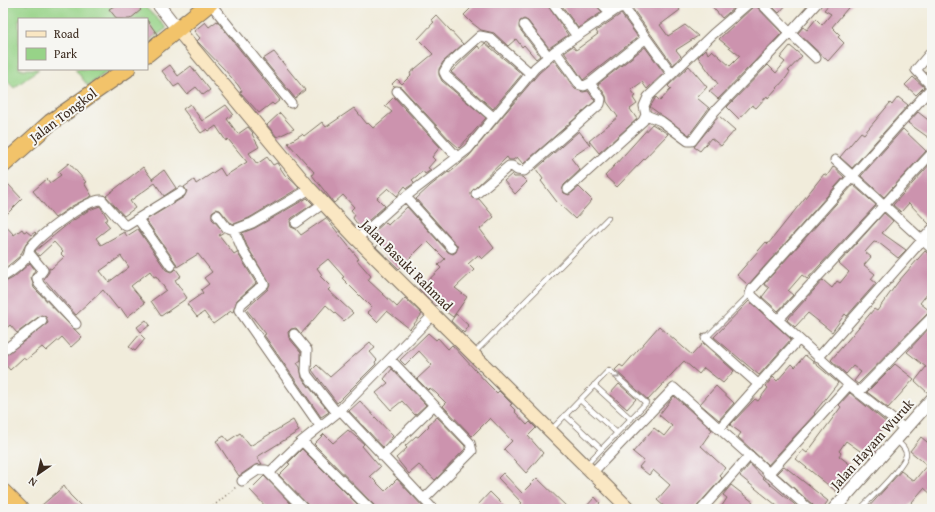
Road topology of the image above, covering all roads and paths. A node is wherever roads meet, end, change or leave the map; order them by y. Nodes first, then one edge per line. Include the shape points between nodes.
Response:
1 (157, 3) edge
2 (210, 3) edge
3 (552, 3) edge
4 (601, 3) edge
5 (749, 3) edge
6 (761, 3) edge
7 (817, 3) edge
8 (624, 4) edge
9 (611, 13) junction
10 (524, 26) dead end
11 (178, 30) junction
12 (790, 33) junction
13 (577, 36) junction
14 (645, 39) junction
15 (932, 51) edge
16 (148, 53) edge
17 (552, 54) junction
18 (816, 58) dead end
19 (530, 73) junction
20 (120, 74) edge
21 (672, 74) junction
22 (590, 83) junction
23 (932, 87) edge
24 (397, 91) dead end
25 (291, 103) dead end
26 (646, 115) junction
27 (493, 117) junction
28 (932, 153) edge
29 (458, 158) junction
30 (835, 160) dead end
31 (3, 165) edge
32 (853, 177) junction
33 (310, 189) junction
34 (568, 189) dead end
35 (181, 192) dead end
36 (476, 194) dead end
37 (406, 197) junction
38 (324, 203) junction
39 (885, 205) junction
40 (217, 216) dead end
41 (608, 218) dead end
42 (138, 219) junction
43 (296, 223) dead end
44 (932, 229) edge
45 (234, 230) junction
46 (357, 239) junction
47 (922, 239) junction
48 (452, 248) dead end
49 (932, 249) edge
50 (29, 253) junction
51 (171, 266) dead end
52 (3, 277) edge
53 (750, 294) junction
54 (433, 315) junction
55 (932, 317) edge
56 (778, 320) junction
57 (42, 321) dead end
58 (76, 324) dead end
59 (294, 334) dead end
60 (706, 338) joint
61 (799, 339) junction
62 (3, 351) edge
63 (473, 354) junction
64 (818, 358) junction
65 (390, 359) junction
66 (594, 385) junction
67 (759, 385) junction
68 (849, 385) junction
69 (858, 393) junction
70 (932, 399) edge
71 (580, 400) junction
72 (434, 405) junction
73 (339, 412) junction
74 (565, 414) junction
75 (631, 419) junction
76 (320, 426) junction
77 (719, 429) junction
78 (905, 429) junction
79 (549, 431) junction
80 (617, 433) junction
81 (896, 439) junction
82 (302, 441) junction
83 (601, 449) junction
84 (382, 456) junction
85 (749, 456) junction
86 (588, 469) junction
87 (269, 473) junction
88 (768, 474) junction
89 (242, 481) joint
90 (3, 493) edge
91 (424, 499) junction
92 (20, 509) edge
93 (210, 509) edge
94 (304, 509) edge
95 (370, 509) edge
96 (433, 509) edge
97 (628, 509) edge
98 (702, 509) edge
99 (809, 509) edge
100 (834, 509) edge
101 (860, 509) edge

1 - 11 street
2 - 11 highway
2 - 25 street
3 - 13 street
4 - 9 street
5 - 21 street via 712,34
6 - 12 street
7 - 12 street
8 - 9 street
8 - 14 street
9 - 13 street
10 - 17 street
11 - 16 highway
11 - 33 main road, Jalan Basuki Rahmad
12 - 18 street
12 - 26 street via 714,112 692,141 688,141 657,118
13 - 17 street
14 - 21 street
14 - 22 street
15 - 23 street via 916,70
17 - 19 street
17 - 22 street via 580,85
19 - 27 street
19 - 27 street via 484,35 448,65 444,72 446,76
20 - 31 highway, Jalan Tongkol via 51,122
21 - 26 street via 646,100
22 - 36 street via 602,100 600,104 524,171 509,166
23 - 32 street
24 - 29 street
26 - 34 street via 643,121
27 - 29 street
28 - 39 street
29 - 37 street
30 - 32 street
32 - 39 street
32 - 53 street
33 - 38 main road, Jalan Basuki Rahmad
33 - 45 street via 252,223
35 - 42 street
37 - 46 street
37 - 48 street
38 - 43 street
38 - 46 main road, Jalan Basuki Rahmad
39 - 47 street
39 - 56 street
40 - 45 street
41 - 63 lane
42 - 50 street via 129,225 123,224 106,203 94,200 51,230 30,248
42 - 51 street
44 - 47 street
45 - 76 street via 242,249 264,285 241,304 239,310
46 - 54 main road, Jalan Basuki Rahmad
47 - 49 street
47 - 64 street
50 - 52 street
50 - 58 street via 43,270 37,278 40,284
53 - 56 street
53 - 60 lane
54 - 63 main road, Jalan Basuki Rahmad
54 - 65 street
55 - 69 street
56 - 61 street
57 - 62 street
59 - 73 street via 307,350 307,375
60 - 67 street
61 - 64 street
61 - 67 street
63 - 79 main road, Jalan Basuki Rahmad
64 - 68 street
65 - 72 street
65 - 73 street
66 - 71 lane
66 - 75 lane
66 -> 75 lane via 608,371 646,403
67 - 77 street
68 - 69 street
68 - 88 street
69 - 78 street
70 - 78 street, Jalan Hayam Wuruk
71 - 74 lane
71 - 80 lane
72 - 84 street
72 - 91 street via 470,443 472,451
73 - 76 street
73 - 84 street
74 - 79 lane
74 - 83 lane
75 - 80 lane
76 - 82 street
77 - 85 street
77 - 86 street via 674,388
78 - 81 street, Jalan Hayam Wuruk
79 - 86 main road, Jalan Basuki Rahmad
80 - 83 lane
81 - 100 street, Jalan Hayam Wuruk
81 - 101 lane via 906,455 900,467
82 - 87 street
82 - 95 street
83 - 86 lane
84 - 91 street
85 - 88 street
85 - 98 street
86 - 97 main road, Jalan Basuki Rahmad
87 - 89 street via 262,469
87 - 94 street
88 - 99 street
89 - 93 path
90 - 92 highway
91 - 96 street

